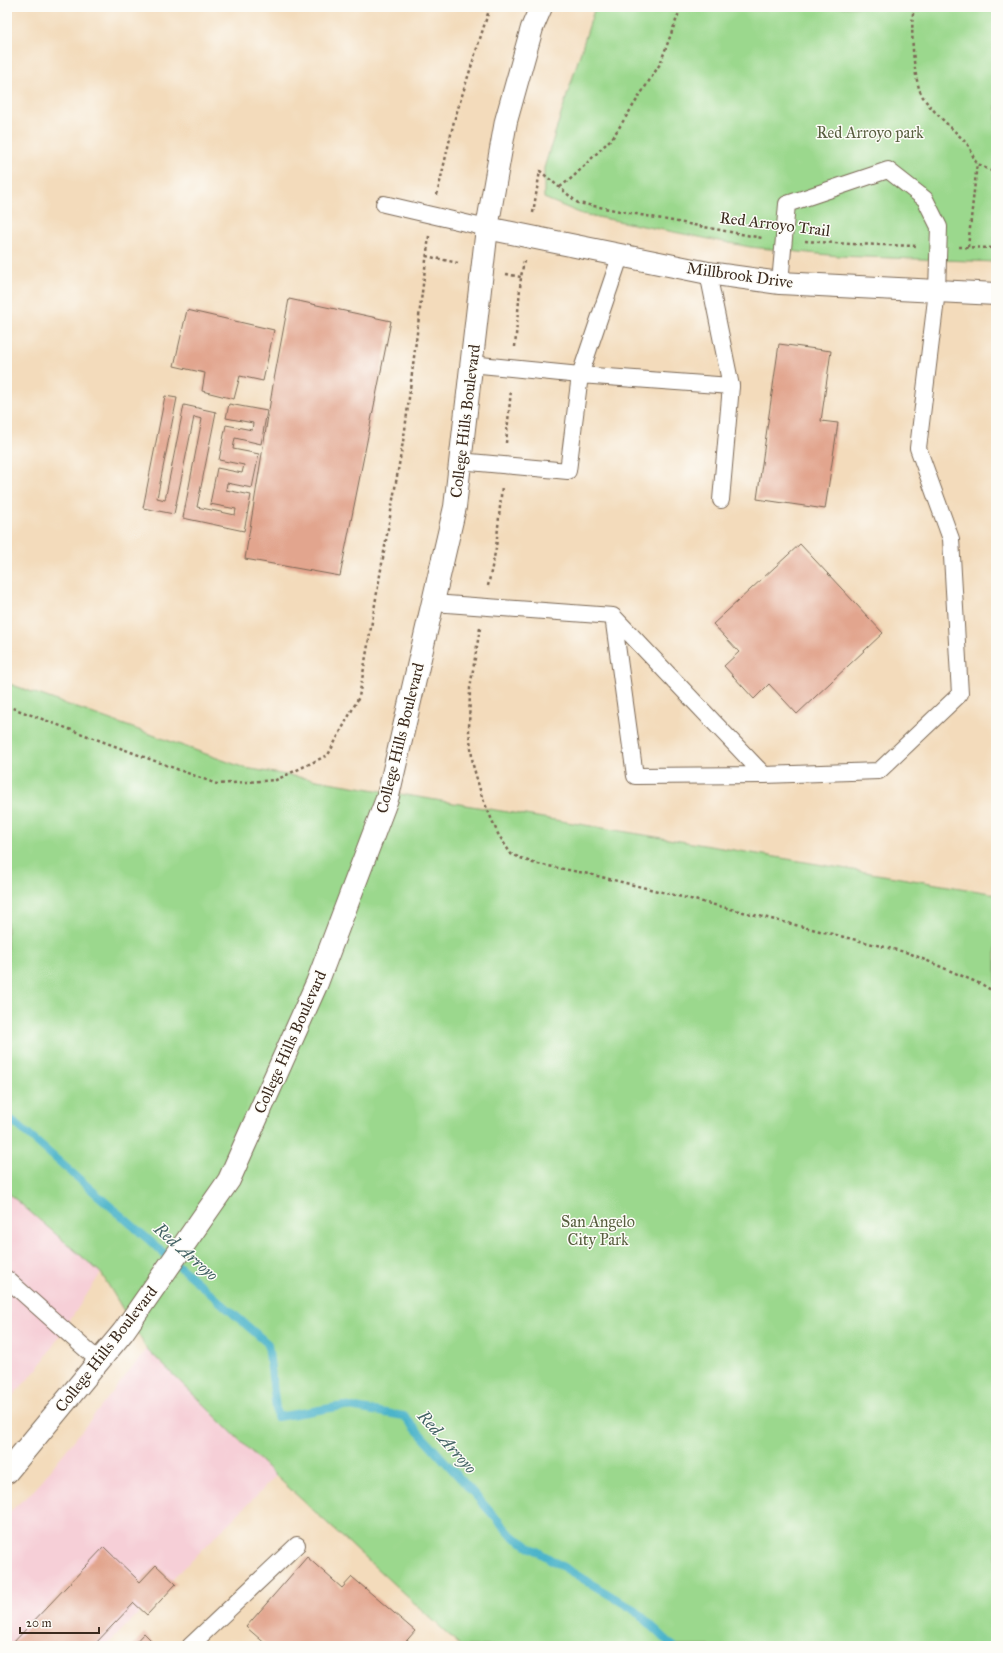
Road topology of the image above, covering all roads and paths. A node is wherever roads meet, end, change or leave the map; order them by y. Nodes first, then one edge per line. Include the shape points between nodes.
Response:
1 (490, 7) edge
2 (541, 7) edge
3 (681, 7) edge
4 (914, 7) edge
5 (977, 163) junction
6 (996, 173) edge
7 (560, 187) junction
8 (538, 189) dead end
9 (384, 204) dead end
10 (432, 215) junction
11 (488, 228) junction
12 (784, 239) junction
13 (939, 246) junction
14 (968, 247) junction
15 (996, 248) edge
16 (621, 254) junction
17 (708, 273) junction
18 (780, 283) junction
19 (937, 291) junction
20 (996, 294) edge
21 (471, 364) junction
22 (580, 375) junction
23 (732, 386) junction
24 (459, 461) junction
25 (721, 500) dead end
26 (433, 603) junction
27 (613, 616) junction
28 (7, 706) edge
29 (764, 775) junction
30 (7, 1280) edge
31 (99, 1361) junction
32 (7, 1472) edge
33 (297, 1545) dead end
34 (190, 1646) edge

1 - 10 path via 454,121
2 - 11 street, College Hills Boulevard via 532,28 506,121
3 - 7 path via 660,64 613,137
4 - 5 path via 913,48 922,96 968,146
5 - 6 path
5 - 14 path
7 - 8 path, Red Arroyo Trail via 540,171
7 - 12 path, Red Arroyo Trail via 578,203 762,238
9 - 10 lane
10 - 11 lane
10 - 28 path via 405,430 359,697 328,755 276,780 217,784
11 - 16 street, Millbrook Drive
11 - 21 street, College Hills Boulevard
12 - 13 path, Red Arroyo Trail via 850,244
12 - 13 lane via 787,204 888,170 925,199 939,227
12 - 18 lane
13 - 14 path, Red Arroyo Trail
13 - 19 lane
14 - 15 path, Red Arroyo Trail
16 - 17 street, Millbrook Drive
16 - 22 lane
17 - 18 street, Millbrook Drive
17 - 23 lane
18 - 19 street, Millbrook Drive
19 - 20 street, Millbrook Drive
19 - 29 lane via 918,448 951,540 960,694 879,771
21 - 22 lane
21 - 24 street, College Hills Boulevard
22 - 23 lane
22 - 24 lane via 568,472
23 - 25 lane
24 - 26 street, College Hills Boulevard via 455,507
26 - 27 lane
26 - 31 street, College Hills Boulevard via 388,796 317,983 229,1180 123,1332
27 - 29 lane
27 - 29 lane via 635,776
30 - 31 lane
31 - 32 street, College Hills Boulevard
33 - 34 lane

